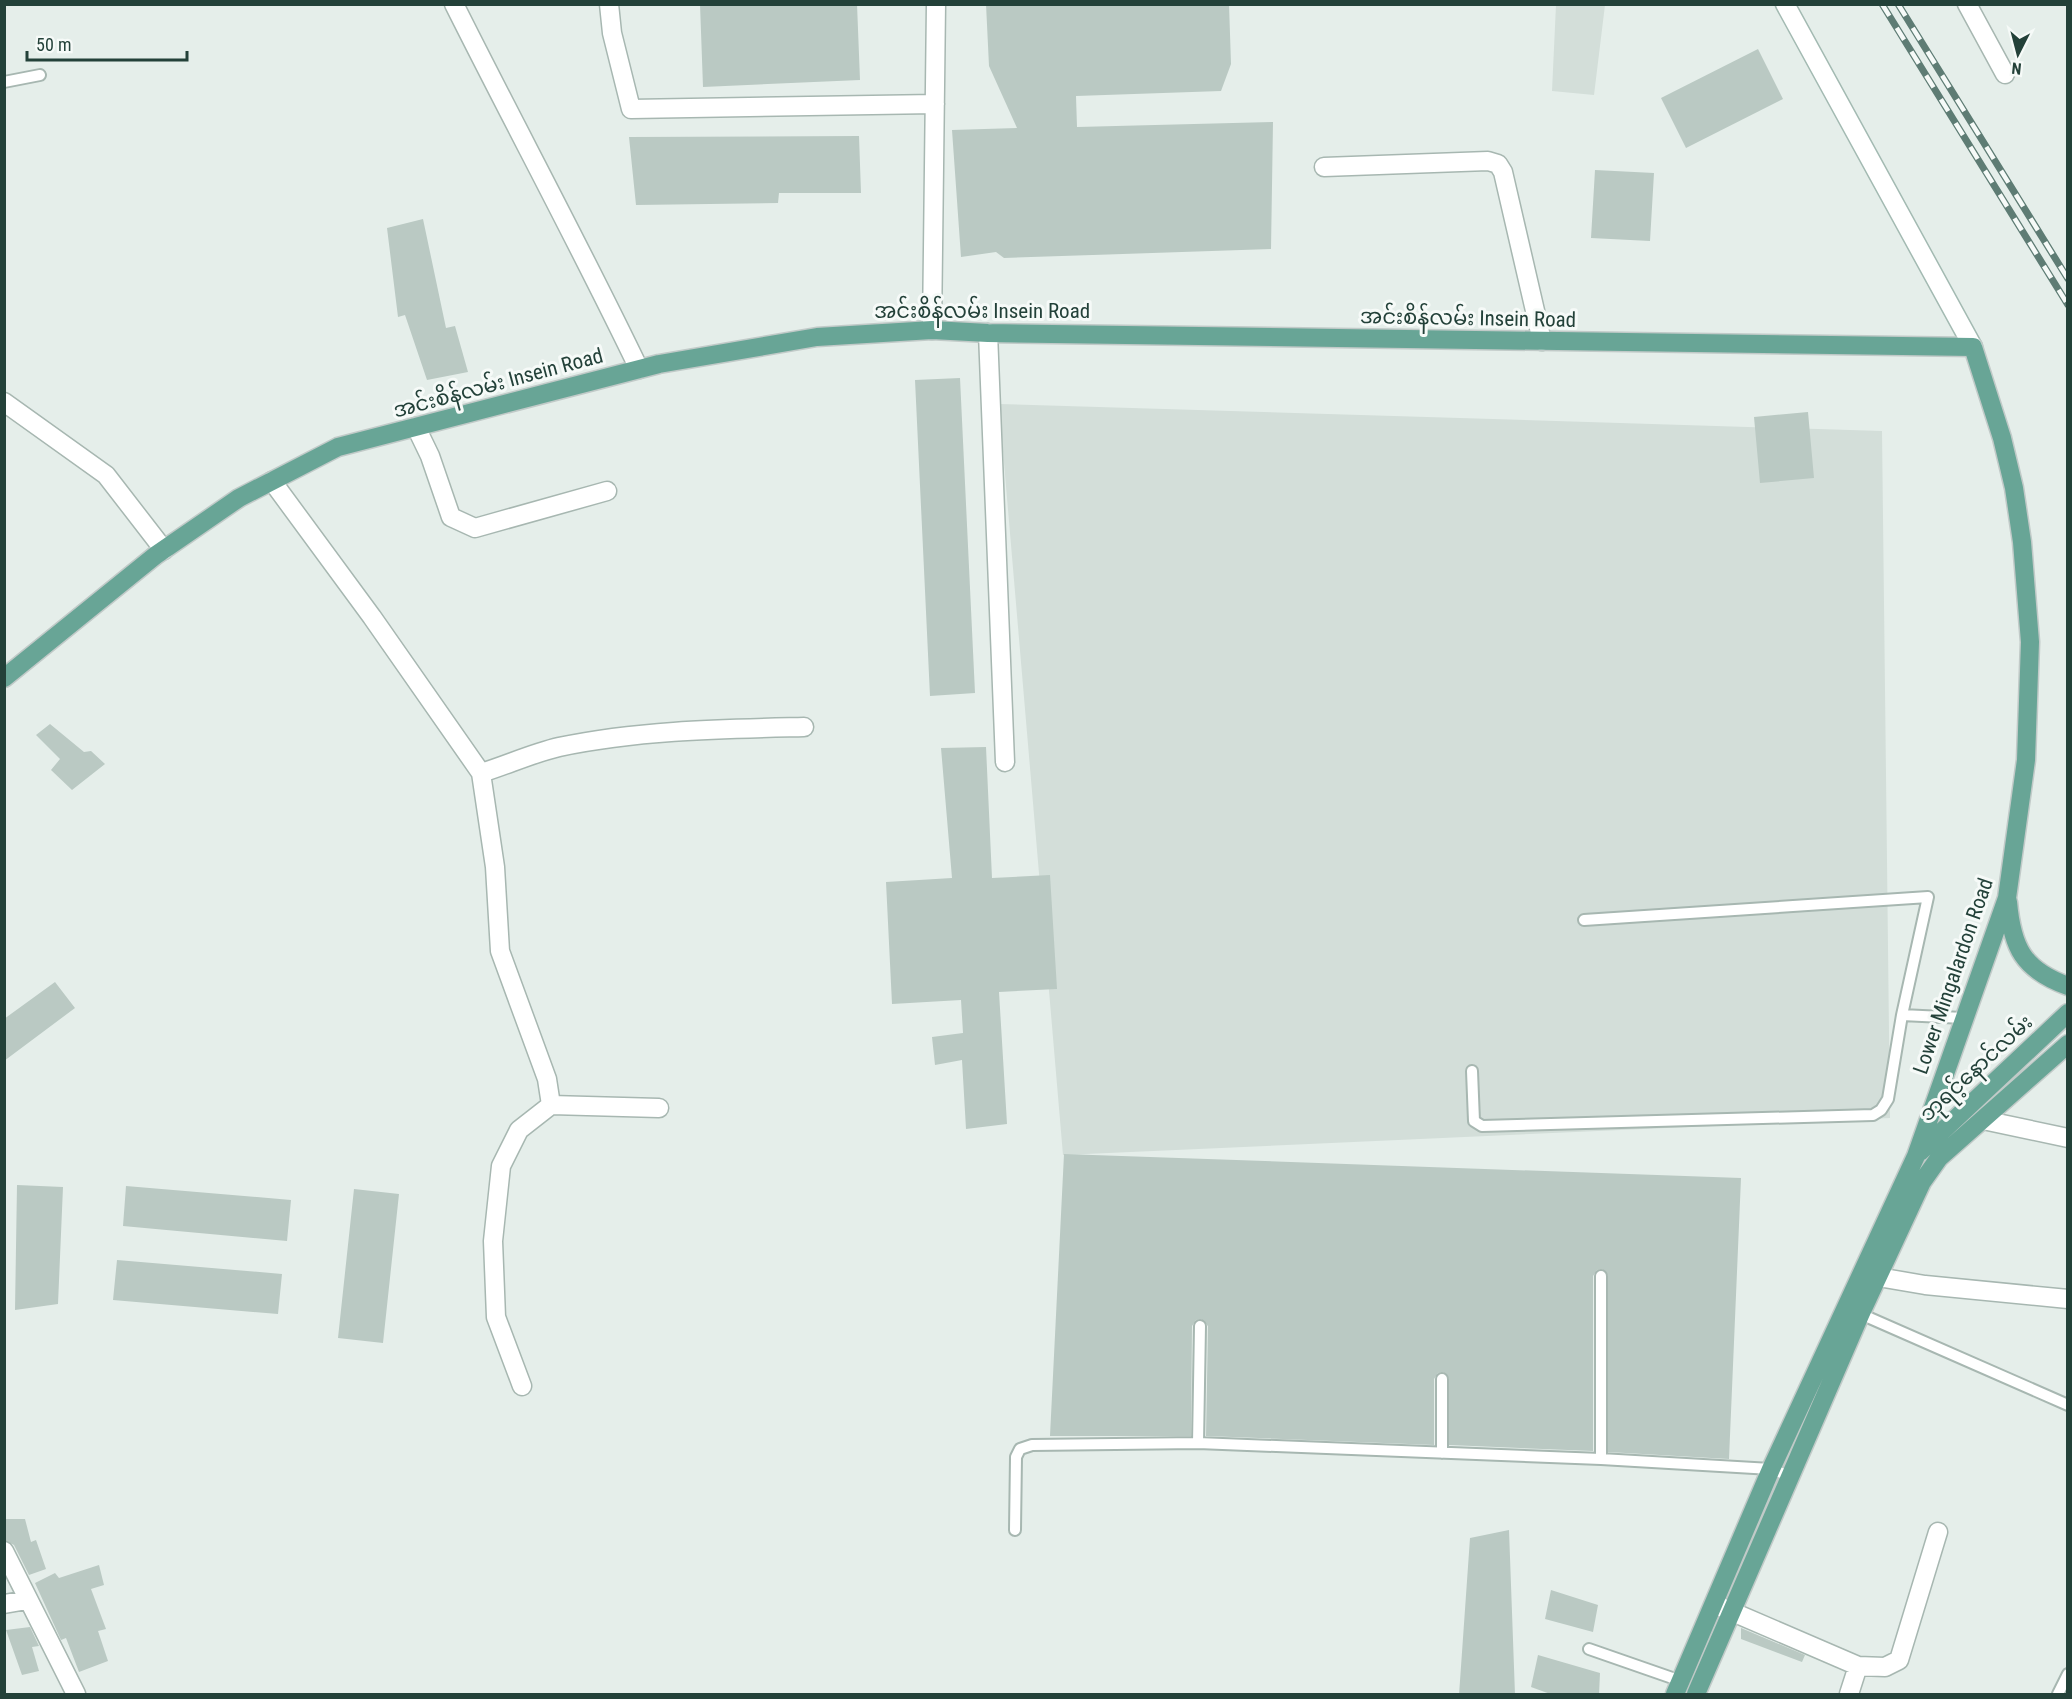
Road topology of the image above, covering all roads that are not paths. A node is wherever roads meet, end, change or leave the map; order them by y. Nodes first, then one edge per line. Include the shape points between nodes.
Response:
1 (454, 4) edge
2 (609, 4) edge
3 (936, 4) edge
4 (1785, 4) edge
5 (1967, 4) edge
6 (2005, 74) dead end
7 (40, 75) dead end
8 (4, 82) edge
9 (935, 104) junction
10 (1324, 167) dead end
11 (932, 330) junction
12 (988, 333) junction
13 (1542, 341) junction
14 (1973, 347) junction
15 (639, 369) junction
16 (4, 402) edge
17 (416, 427) junction
18 (272, 481) junction
19 (607, 492) dead end
20 (165, 550) junction
21 (4, 678) edge
22 (804, 728) dead end
23 (1005, 762) dead end
24 (481, 773) junction
25 (2007, 898) junction
26 (1584, 920) dead end
27 (2067, 986) edge
28 (2067, 1013) edge
29 (1902, 1015) junction
30 (1963, 1018) junction
31 (2067, 1044) edge
32 (1472, 1071) dead end
33 (551, 1106) junction
34 (659, 1108) dead end
35 (1983, 1120) junction
36 (2067, 1138) edge
37 (1916, 1156) junction
38 (1922, 1182) junction
39 (1870, 1273) junction
40 (1601, 1276) dead end
41 (2067, 1299) edge
42 (1853, 1311) junction
43 (1200, 1326) dead end
44 (1442, 1379) dead end
45 (522, 1386) dead end
46 (2067, 1405) edge
47 (1198, 1443) junction
48 (1442, 1453) junction
49 (1601, 1459) junction
50 (1771, 1470) junction
51 (1792, 1477) junction
52 (1015, 1530) dead end
53 (1938, 1532) dead end
54 (4, 1551) edge
55 (27, 1600) junction
56 (4, 1604) edge
57 (1722, 1608) junction
58 (1589, 1649) dead end
59 (1858, 1666) junction
60 (2067, 1674) edge
61 (1678, 1688) edge
62 (76, 1695) edge
63 (1696, 1695) edge
64 (1849, 1695) edge
65 (2058, 1695) edge

1 - 15 street via 510,118 573,232
2 - 9 street via 612,33 632,109
3 - 9 street
4 - 14 street
5 - 6 street
7 - 8 lane
9 - 11 street
10 - 13 street via 1498,164
11 - 12 main road, အင်းစိန်လမ်း Insein Road
11 - 15 main road, အင်းစိန်လမ်း Insein Road via 817,337
12 - 13 main road, အင်းစိန်လမ်း Insein Road
12 - 23 street
13 - 14 main road, အင်းစိန်လမ်း Insein Road
14 - 25 main road, Lower Mingalardon Road via 2014,488 2030,642 2026,760
15 - 17 main road, အင်းစိန်လမ်း Insein Road
16 - 20 street via 106,475
17 - 18 main road, အင်းစိန်လမ်း Insein Road via 338,447
17 - 19 street via 451,518 475,528
18 - 20 main road, အင်းစိန်လမ်း Insein Road via 239,498
18 - 24 street
20 - 21 main road, အင်းစိန်လမ်း Insein Road
22 - 24 street via 677,730 607,739 557,747
24 - 33 street via 495,867 500,951 547,1079
25 - 27 main road via 2009,921 2020,955 2050,980
25 - 30 main road, Lower Mingalardon Road
26 - 29 lane via 1928,897
28 - 37 main road, ဘုရင့်နောင်လမ်း
29 - 30 lane
29 - 32 lane via 1888,1099 1873,1115 1482,1126 1474,1121
30 - 37 main road, Lower Mingalardon Road
31 - 35 main road, ဘုရင့်နောင်လမ်း
33 - 34 street
33 - 45 street via 519,1130 501,1166 493,1241 496,1317
35 - 36 street
35 - 38 main road, ဘုရင့်နောင်လမ်း via 1939,1158
37 - 38 main road
37 - 39 main road
38 - 39 main road, ဘုရင့်နောင်လမ်း
39 - 41 street via 1925,1285
39 - 42 main road
40 - 49 lane
42 - 46 lane
42 - 50 main road
42 - 51 main road
43 - 47 lane
44 - 48 lane
47 - 48 lane
47 - 52 lane via 1032,1445 1020,1449
48 - 49 lane
49 - 50 lane
50 - 51 lane
50 - 57 main road
51 - 57 main road
53 - 59 street via 1899,1660 1885,1667
54 - 55 street
55 - 56 street
55 - 62 street
57 - 59 street
57 - 61 main road
57 - 63 main road
58 - 61 lane
59 - 64 street
60 - 65 lane

